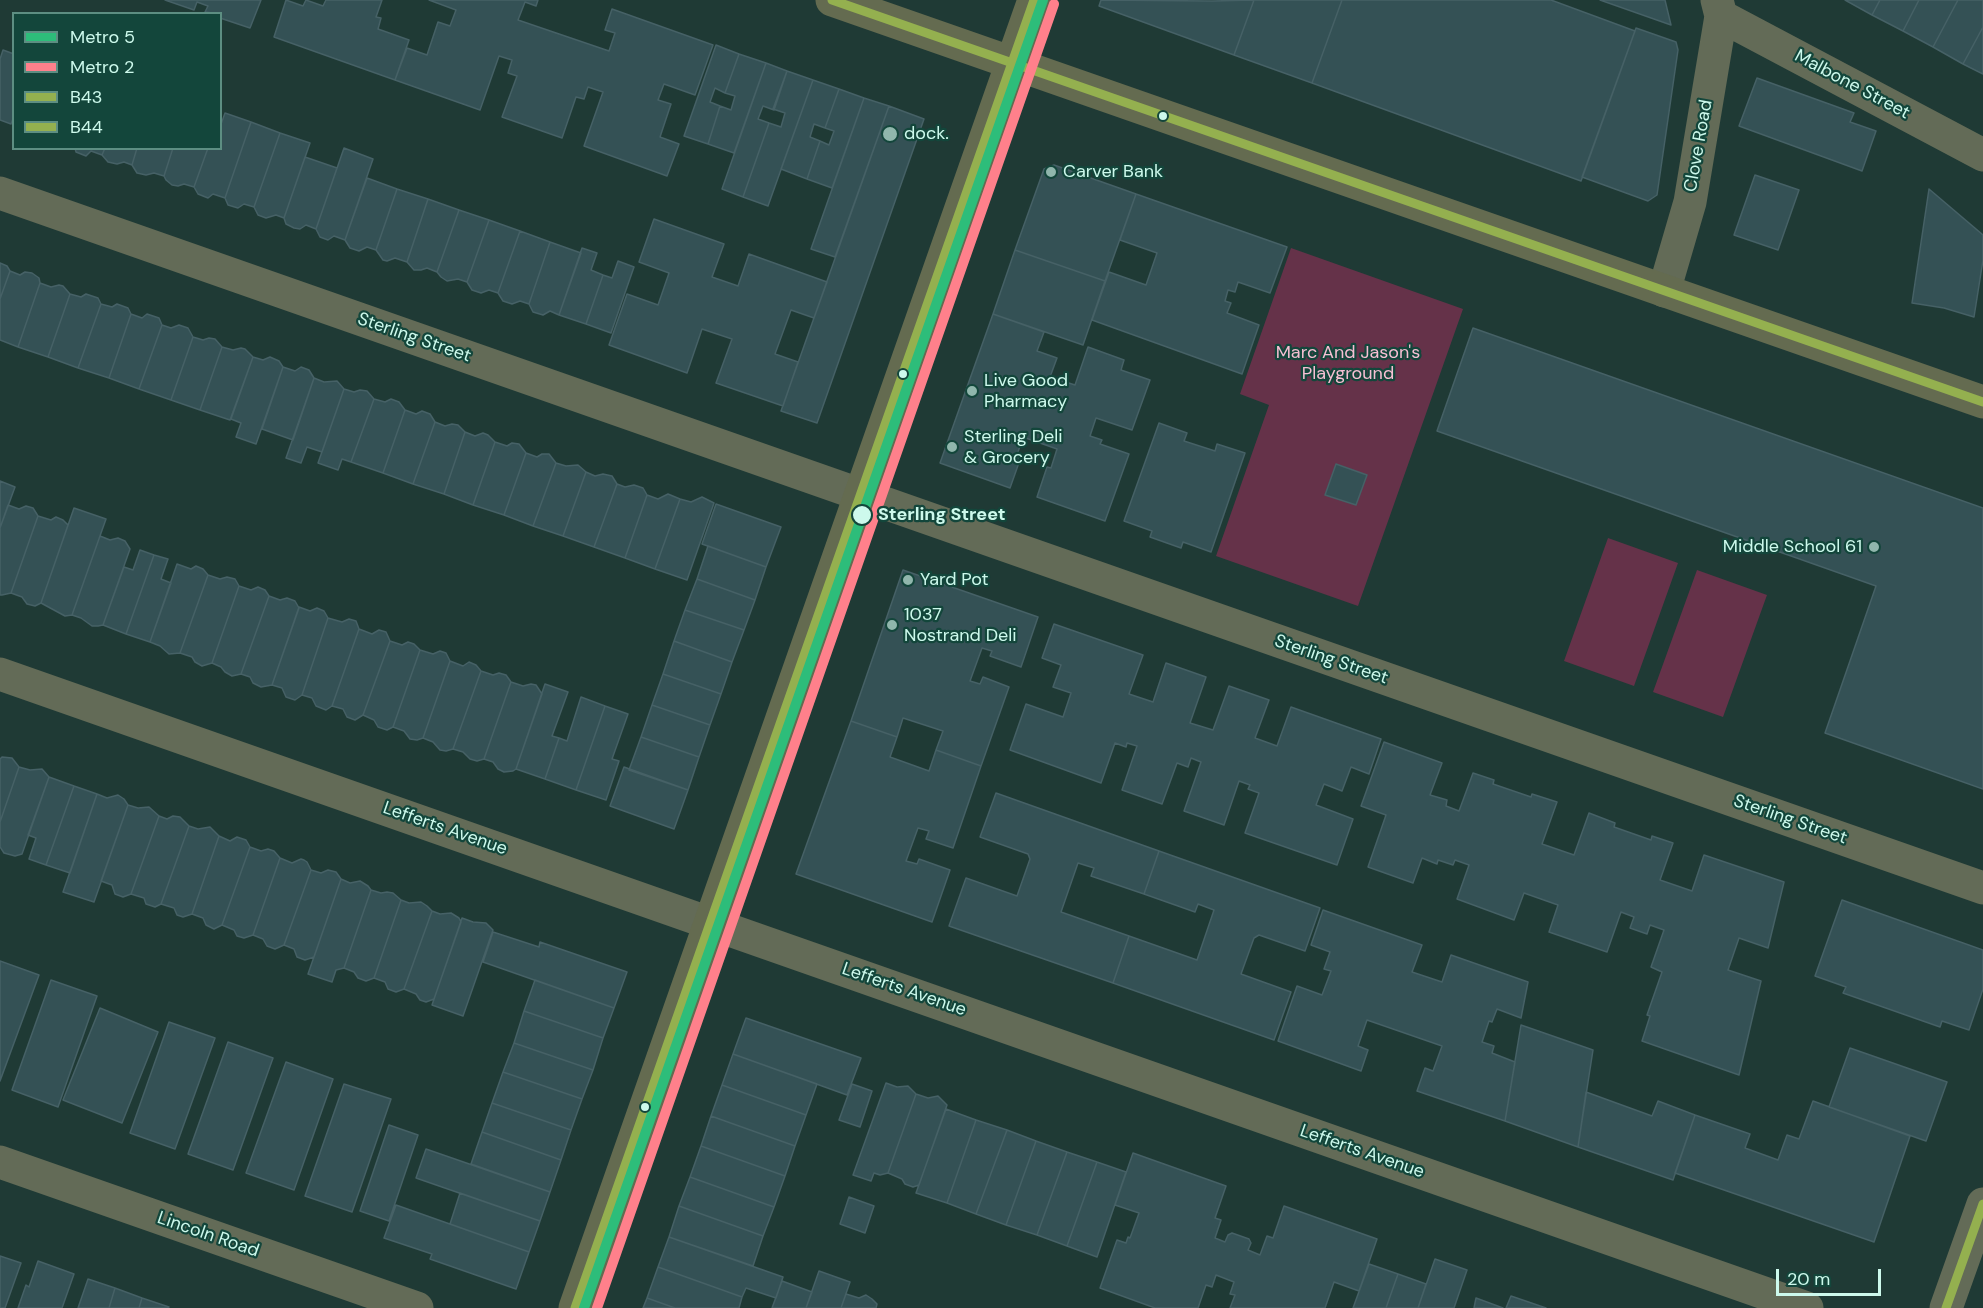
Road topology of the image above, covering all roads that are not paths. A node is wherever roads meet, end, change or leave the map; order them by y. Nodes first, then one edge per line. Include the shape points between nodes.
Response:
1 (832, 0) edge
2 (1034, 0) edge
3 (1719, 8) edge
4 (1012, 63) junction
5 (1983, 155) edge
6 (0, 193) edge
7 (1664, 291) junction
8 (1983, 402) edge
9 (860, 495) junction
10 (0, 674) edge
11 (1983, 888) edge
12 (710, 922) junction
13 (0, 1162) edge
14 (1983, 1204) edge
15 (417, 1308) edge
16 (575, 1308) edge
17 (1807, 1308) edge
18 (1946, 1308) edge

1 - 4 main road
2 - 4 main road
3 - 5 street, Malbone Street
3 - 7 street, Clove Road via 1690,202
4 - 7 main road
4 - 9 main road
6 - 9 street, Sterling Street
7 - 8 main road
9 - 11 street, Sterling Street
9 - 12 main road
10 - 12 street, Lefferts Avenue
12 - 16 main road
12 - 17 street, Lefferts Avenue
13 - 15 street, Lincoln Road
14 - 18 street

